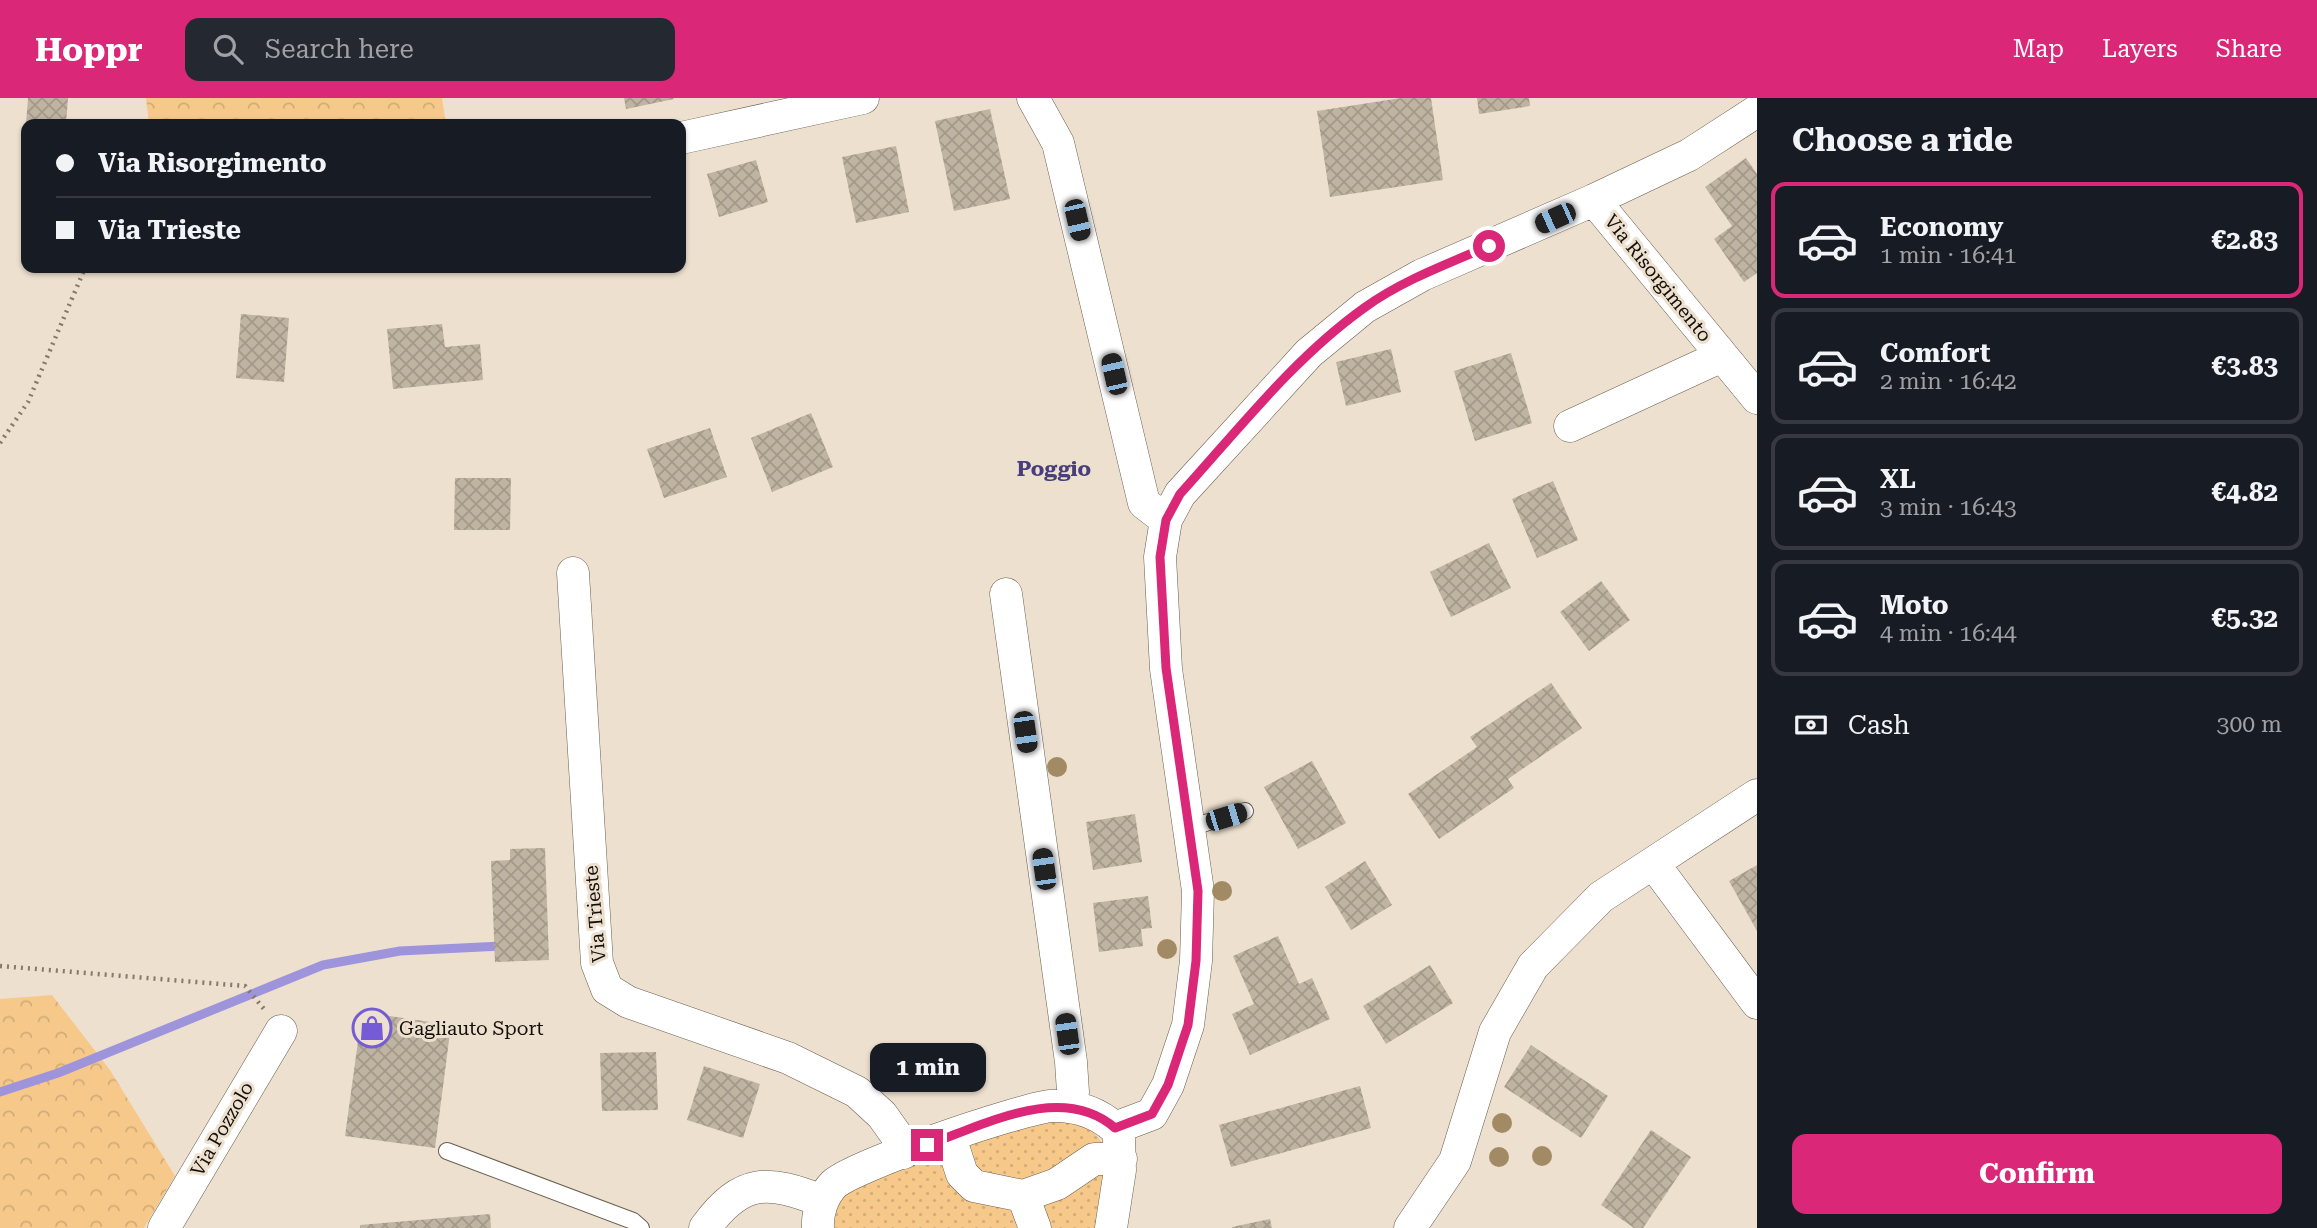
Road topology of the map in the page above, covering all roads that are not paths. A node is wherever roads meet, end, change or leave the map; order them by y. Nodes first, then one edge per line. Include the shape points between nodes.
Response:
1 (863, 98) edge
2 (1033, 98) edge
3 (1757, 111) edge
4 (686, 137) edge
5 (1594, 201) junction
6 (1723, 356) junction
7 (1757, 398) edge
8 (1570, 426) dead end
9 (1166, 520) junction
10 (573, 573) dead end
11 (1006, 594) dead end
12 (1757, 796) edge
13 (1245, 811) dead end
14 (1189, 828) junction
15 (1653, 863) junction
16 (1757, 1003) edge
17 (281, 1031) road end
18 (1069, 1107) junction
19 (1115, 1128) junction
20 (950, 1137) junction
21 (447, 1151) dead end
22 (903, 1153) junction
23 (1121, 1160) junction
24 (1024, 1196) junction
25 (820, 1215) edge
26 (164, 1228) edge
27 (641, 1228) edge
28 (705, 1228) edge
29 (1035, 1228) edge
30 (1111, 1228) edge
31 (1410, 1228) edge

1 - 4 street
2 - 9 street via 1058,143 1144,503
3 - 5 street, Via Risorgimento via 1689,155
5 - 6 street, Via Risorgimento
5 - 9 street, Via Risorgimento via 1422,275 1365,307 1309,353 1180,494
6 - 7 street, Via Risorgimento
6 - 8 street, Via Risorgimento
9 - 14 street, Via Risorgimento via 1160,557 1166,668
10 - 22 street, Via Trieste via 597,963 607,989 628,1002 788,1058 857,1092 882,1115
11 - 18 street via 1071,1062
12 - 15 street
13 - 14 lane
14 - 19 street, Via Risorgimento via 1198,891 1188,1025 1168,1085 1152,1114
15 - 16 street
15 - 31 street via 1601,897 1533,966 1495,1032 1455,1161
17 - 26 street, Via Pozzolo
18 - 19 street via 1101,1116
18 - 20 street via 1027,1111
19 - 23 street
20 - 22 street
20 - 24 street via 962,1174 974,1186
21 - 27 lane via 633,1221
22 - 25 street via 833,1185
23 - 24 street via 1094,1159 1057,1184
23 - 30 street
24 - 29 street
25 - 28 street via 784,1187 758,1186 735,1196

